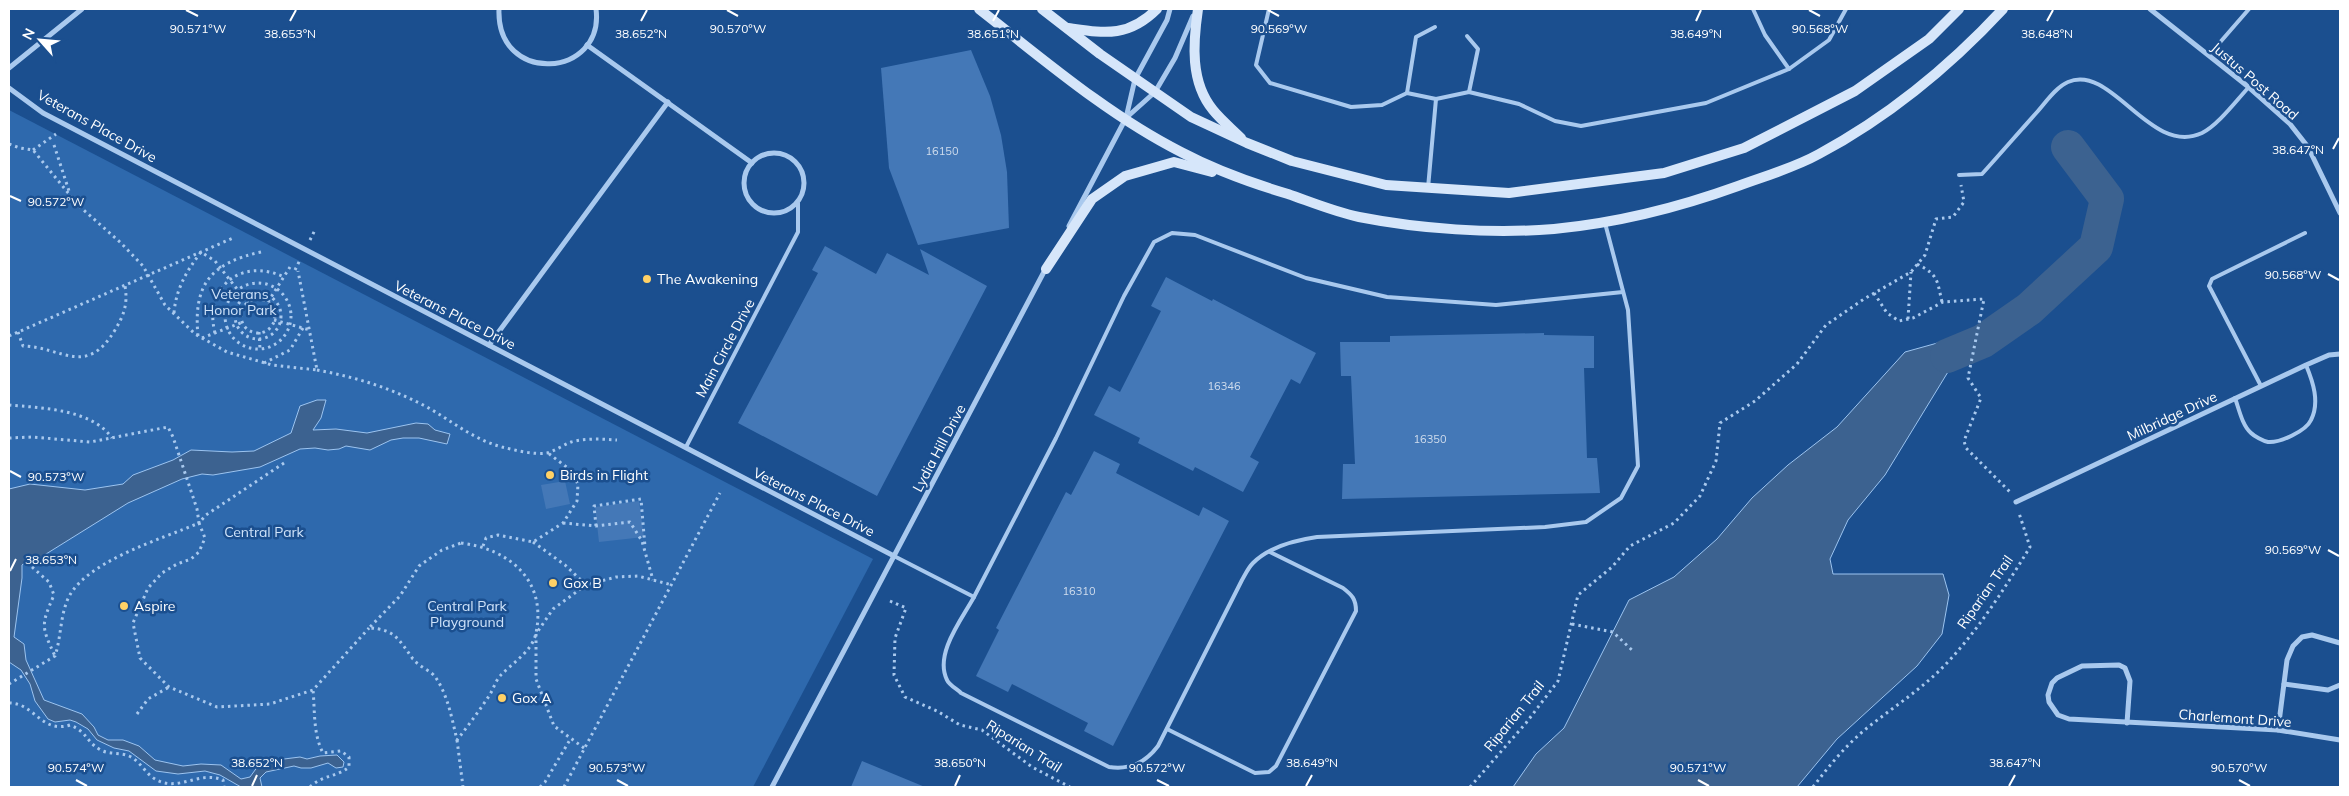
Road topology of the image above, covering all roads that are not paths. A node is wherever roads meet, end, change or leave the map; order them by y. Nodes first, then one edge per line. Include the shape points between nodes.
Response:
1 (82, 9) edge
2 (499, 9) edge
3 (596, 9) edge
4 (979, 9) edge
5 (1042, 9) edge
6 (1156, 9) edge
7 (1170, 9) edge
8 (1197, 9) edge
9 (1269, 9) edge
10 (1752, 9) edge
11 (1846, 9) edge
12 (1959, 9) edge
13 (2003, 9) edge
14 (2150, 9) edge
15 (2249, 9) edge
16 (1066, 28) junction
17 (1434, 28) dead end
18 (1467, 36) dead end
19 (587, 45) junction
20 (2209, 55) junction
21 (9, 68) edge
22 (1789, 69) junction
23 (1135, 79) junction
24 (9, 88) edge
25 (2248, 88) junction
26 (1155, 92) junction
27 (1469, 92) junction
28 (1407, 93) junction
29 (1436, 99) junction
30 (668, 102) junction
31 (1126, 118) junction
32 (1247, 144) junction
33 (752, 164) junction
34 (1959, 175) road end
35 (1237, 177) junction
36 (1428, 188) junction
37 (798, 203) junction
38 (2340, 213) edge
39 (1604, 221) junction
40 (2305, 233) dead end
41 (1046, 269) junction
42 (1622, 292) junction
43 (489, 345) junction
44 (2340, 354) edge
45 (2306, 365) junction
46 (2261, 386) junction
47 (2235, 398) junction
48 (686, 447) junction
49 (2016, 502) road end
50 (1270, 552) junction
51 (894, 556) junction
52 (974, 597) junction
53 (2340, 643) edge
54 (2284, 684) junction
55 (2340, 684) edge
56 (2127, 723) junction
57 (1167, 729) junction
58 (2278, 730) junction
59 (2340, 740) edge
60 (772, 787) edge

1 - 21 street
2 - 19 street via 498,22 503,38 527,61 543,65 560,64 575,57
3 - 19 street via 594,32
4 - 31 street via 1066,78
5 - 16 street
6 - 16 street via 1127,29 1104,34
7 - 23 street via 1168,20
8 - 26 street
8 - 32 street via 1194,34 1196,78 1212,109
9 - 28 lane via 1256,65 1270,83 1351,107 1382,105
10 - 22 lane via 1765,35
11 - 22 lane via 1829,40
12 - 36 street via 1928,39 1855,91 1744,148 1664,173 1570,187 1508,193
13 - 39 street via 1936,75 1817,155 1693,202
14 - 20 street, Justus Post Road
15 - 20 lane
16 - 23 street
17 - 28 lane via 1416,37
18 - 27 lane via 1478,49
19 - 30 street
20 - 25 street, Justus Post Road
22 - 27 lane via 1706,103 1582,126 1555,121 1519,104
23 - 26 street
23 - 31 street
24 - 43 street, Veterans Place Drive via 43,113
25 - 34 lane via 2210,129 2185,136 2164,133 2116,95 2092,82 2068,82 2052,95 1982,174
25 - 38 street, Justus Post Road via 2290,124 2308,146
26 - 31 street
26 - 32 street via 1190,117
27 - 29 lane
28 - 29 lane
29 - 36 lane
30 - 33 street
30 - 43 street
31 - 35 street via 1180,151
31 - 41 street, Lydia Hill Drive
32 - 36 street via 1292,161 1386,185
33 - 37 street, Main Circle Drive via 761,156 772,153 784,154 794,160 802,170 804,181
33 - 37 street via 744,186 754,206 777,214
35 - 39 street via 1356,216 1408,225 1479,230 1554,229
35 - 41 street via 1174,162 1125,176 1092,199
37 - 48 lane, Main Circle Drive via 798,232
39 - 42 lane
40 - 46 lane via 2212,279 2210,286
41 - 51 street, Lydia Hill Drive
42 - 50 lane via 1628,310 1638,466 1621,498 1586,522 1545,527 1317,537 1298,540
42 - 52 lane via 1496,305 1387,297 1306,278 1195,235 1172,233 1154,242 1124,296
43 - 48 street, Veterans Place Drive
44 - 45 street, Milbridge Drive
45 - 46 street, Milbridge Drive
45 - 47 lane via 2315,386 2311,420 2302,431 2268,442 2258,438 2244,423
46 - 47 street, Milbridge Drive
47 - 49 street, Milbridge Drive
48 - 51 street, Veterans Place Drive
50 - 57 lane via 1253,563 1242,580
50 - 57 lane via 1343,588 1356,603 1356,612 1276,766 1269,772 1255,773
51 - 52 lane
51 - 60 street, Lydia Hill Drive
52 - 57 lane via 947,648 943,670 948,682 961,693 1109,767 1130,767 1142,762 1158,746
53 - 54 street via 2312,635 2302,637 2293,646 2287,660
54 - 55 street via 2328,690
54 - 58 street
56 - 56 street, Charlemont Drive via 2130,681 2125,668 2118,665 2082,666 2057,678 2049,688 2049,702 2058,715 2069,719
56 - 58 street, Charlemont Drive
58 - 59 street, Charlemont Drive

